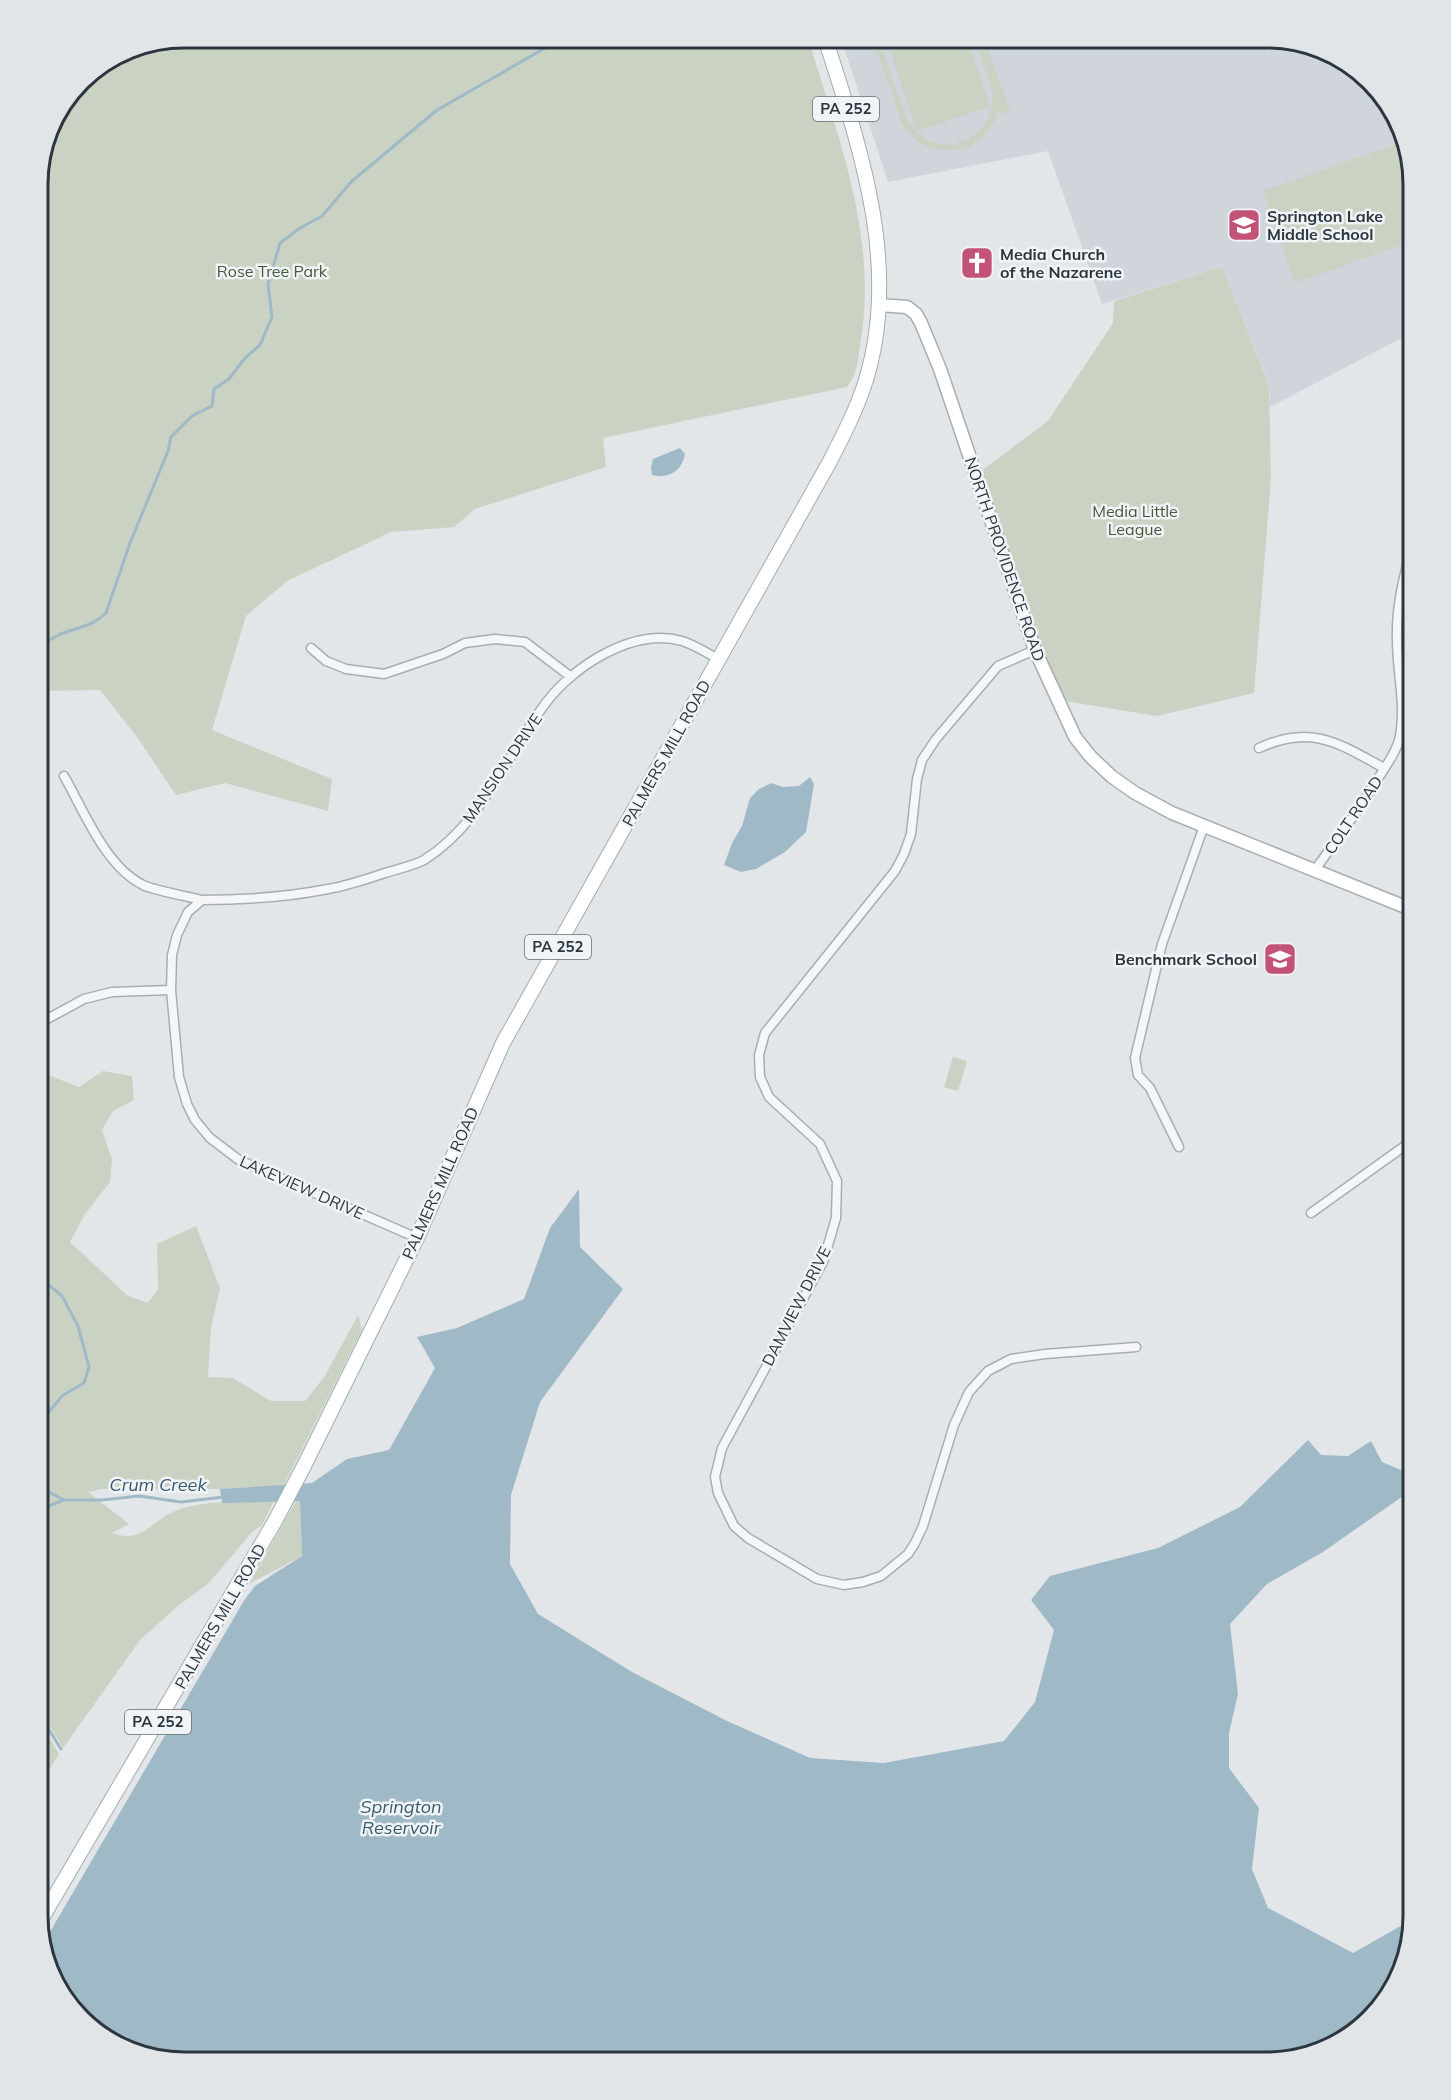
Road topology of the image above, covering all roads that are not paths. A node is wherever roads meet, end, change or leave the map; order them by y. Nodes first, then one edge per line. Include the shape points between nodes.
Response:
1 (828, 48) edge
2 (879, 305) junction
3 (1403, 584) edge
4 (311, 648) dead end
5 (1035, 650) junction
6 (718, 659) junction
7 (571, 676) junction
8 (1259, 748) dead end
9 (1384, 768) junction
10 (64, 776) dead end
11 (1204, 826) junction
12 (1314, 871) junction
13 (202, 900) junction
14 (1403, 906) edge
15 (171, 990) junction
16 (48, 1019) edge
17 (1179, 1147) dead end
18 (1403, 1147) edge
19 (1311, 1213) dead end
20 (417, 1238) junction
21 (1136, 1347) dead end
22 (48, 1908) edge

1 - 2 main road, PA 252 via 872,205 879,256
2 - 5 main road, NORTH PROVIDENCE ROAD via 907,307 919,319 940,369
2 - 6 main road, PALMERS MILL ROAD / PA 252 via 872,355 859,401
3 - 9 street, COLT ROAD via 1397,641 1402,691 1400,739
4 - 7 street via 326,661 346,669 384,674 465,643 495,639 525,642
5 - 11 main road, NORTH PROVIDENCE ROAD via 1075,737 1090,756 1135,793
5 - 21 street, DAMVIEW DRIVE via 998,666 936,739 922,760 916,779 911,834 895,871 765,1033 759,1055 760,1077 769,1097 820,1144 837,1181 836,1218 823,1262 722,1448 716,1477 718,1493 734,1526 817,1579 844,1585 881,1576 908,1554 915,1543 954,1425 969,1392 988,1371 1011,1359
6 - 7 street, MANSION DRIVE via 683,641 642,640 606,652
6 - 20 main road, PALMERS MILL ROAD / PA 252 via 503,1043
7 - 13 street, MANSION DRIVE via 546,702 483,802 455,835 423,861 330,889
8 - 9 street via 1277,740 1304,736 1326,739
9 - 12 street, COLT ROAD
10 - 13 street via 109,856 125,873 145,885
11 - 12 main road, NORTH PROVIDENCE ROAD
11 - 17 street via 1162,944 1135,1058 1138,1075 1150,1088
12 - 14 main road, NORTH PROVIDENCE ROAD
13 - 15 street, LAKEVIEW DRIVE via 189,912 177,935
15 - 16 street via 112,992 84,999
15 - 20 street, LAKEVIEW DRIVE via 179,1077 195,1120 210,1138 239,1160
18 - 19 street
20 - 22 main road, PALMERS MILL ROAD / PA 252 via 275,1521

